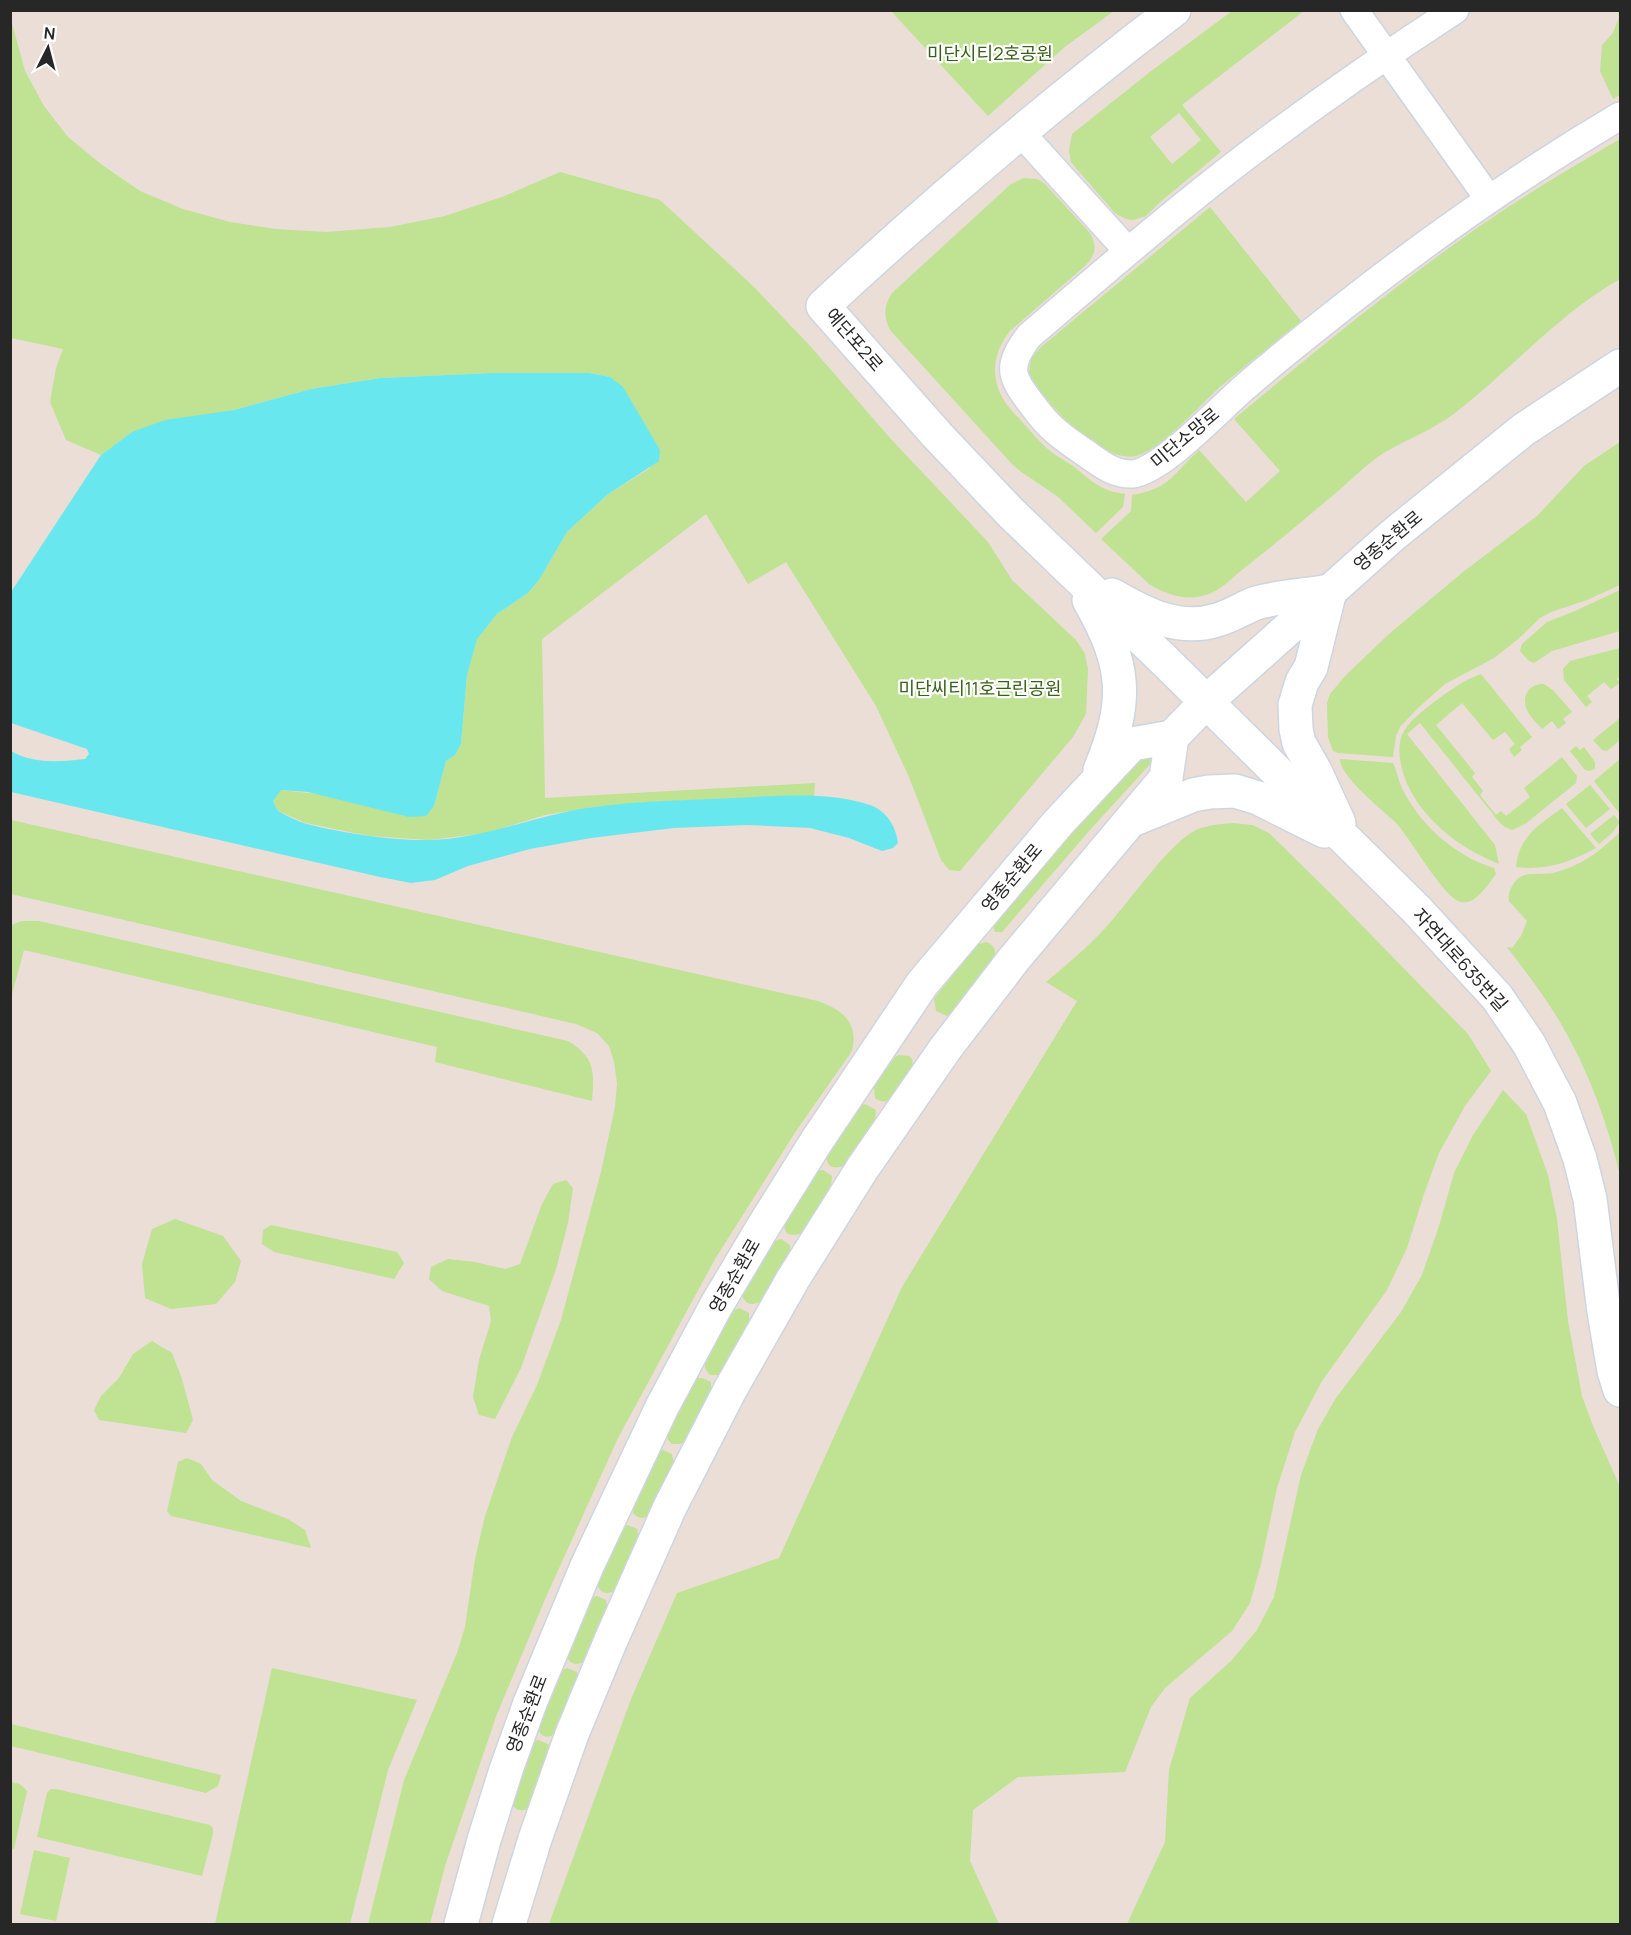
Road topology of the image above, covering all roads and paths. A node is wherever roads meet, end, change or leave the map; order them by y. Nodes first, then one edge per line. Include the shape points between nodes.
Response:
1 (1173, 10) edge
2 (1354, 10) edge
3 (1455, 10) edge
4 (1386, 57) junction
5 (1620, 116) edge
6 (1021, 133) junction
7 (1489, 199) junction
8 (1128, 251) junction
9 (1620, 366) edge
10 (1074, 573) junction
11 (1330, 591) junction
12 (1206, 702) junction
13 (1172, 737) junction
14 (1094, 785) junction
15 (1131, 820) junction
16 (1348, 842) junction
17 (1620, 1390) edge
18 (461, 1924) edge
19 (509, 1924) edge

1 - 6 main road, 예단포2로
2 - 4 street
3 - 4 street, 미단소망로
4 - 7 street
4 - 8 street, 미단소망로 via 1260,146
5 - 7 street, 미단소망로
6 - 8 street
6 - 10 main road, 예단포2로 via 823,306 937,435
7 - 8 street, 미단소망로 via 1310,333 1152,468 1134,474 1117,473 1064,440 1021,390 1013,366 1016,353 1029,336
9 - 11 main road, 영종순환로 via 1523,430
10 - 11 main road via 1154,618 1172,623 1215,621 1257,603
10 - 12 main road, 예단포2로
10 - 14 main road via 1101,621 1118,664 1119,708 1115,729
11 - 12 main road, 영종순환로
11 - 16 main road via 1311,667 1297,693 1296,729 1299,743
12 - 13 main road, 영종순환로
12 - 16 main road, 자연대로635번길
13 - 14 main road, 영종순환로 via 1132,744
13 - 15 main road via 1166,778
14 - 18 main road, 영종순환로 via 922,984 816,1142 716,1306 662,1407 559,1633 506,1770
15 - 16 main road via 1193,795 1235,792 1257,798
15 - 19 main road via 1014,959 945,1049 862,1169 730,1390 670,1506 572,1734
16 - 17 main road, 자연대로635번길 via 1497,997 1529,1044 1560,1103 1590,1200 1604,1312

